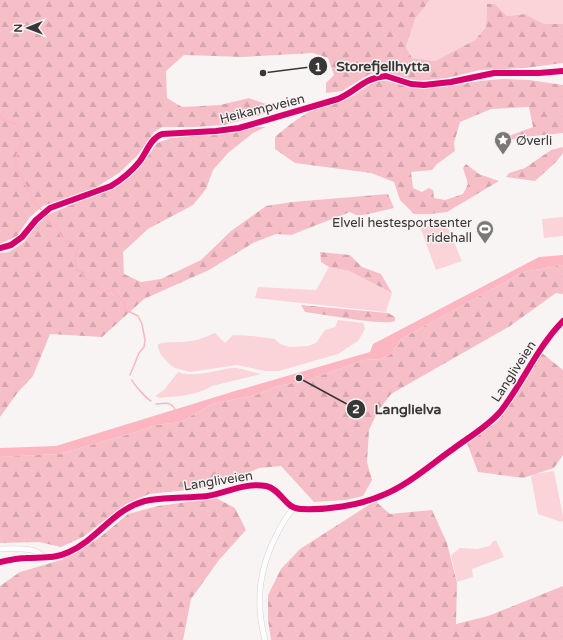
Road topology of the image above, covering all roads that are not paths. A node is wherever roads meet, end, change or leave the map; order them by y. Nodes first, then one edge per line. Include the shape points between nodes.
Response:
1 (563, 71) edge
2 (0, 248) edge
3 (563, 321) edge
4 (293, 508) junction
5 (0, 549) edge
6 (45, 558) junction
7 (0, 562) edge
8 (265, 640) edge

1 - 2 street, Heikampveien via 494,73 424,85 415,85 386,76 366,81 338,99 239,128 162,134 156,137 140,161 117,183 50,208 22,237 11,245
3 - 4 street, Langliveien via 497,415 406,482 369,501 325,508
4 - 6 street, Langliveien via 275,490 264,485 245,486 208,496 148,500 124,510 73,550
4 - 8 street via 271,545 262,572 259,602
5 - 6 street via 32,550 42,553
6 - 7 street, Langliveien via 22,558

